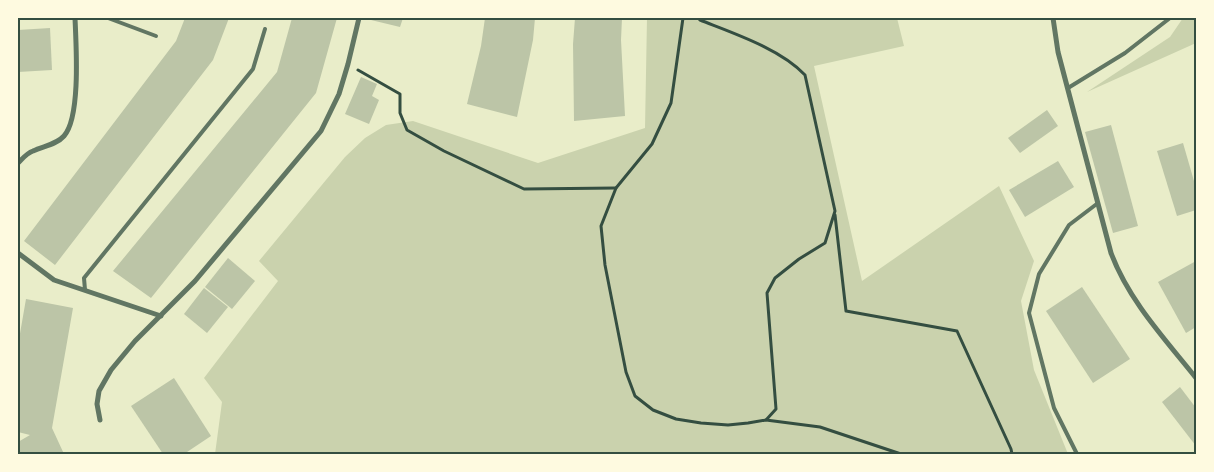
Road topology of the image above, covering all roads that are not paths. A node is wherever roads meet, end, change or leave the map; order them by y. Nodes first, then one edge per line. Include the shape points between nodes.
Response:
1 (75, 18) edge
2 (108, 18) edge
3 (359, 18) edge
4 (1053, 18) edge
5 (1170, 18) edge
6 (266, 29) dead end
7 (156, 36) dead end
8 (1068, 88) junction
9 (18, 163) edge
10 (1098, 203) junction
11 (18, 253) edge
12 (85, 290) junction
13 (161, 316) junction
14 (1196, 378) edge
15 (100, 420) dead end
16 (1077, 454) edge

1 - 9 street via 76,81 72,122 64,136 50,146 31,152
2 - 7 lane
3 - 13 street via 333,108 314,141 195,281
4 - 8 street
5 - 8 lane via 1125,53
6 - 12 lane via 253,69 84,278
8 - 10 street
10 - 14 street via 1111,254 1125,284 1143,312
10 - 16 lane via 1069,225 1039,274 1029,313 1054,408
11 - 12 street via 54,280
12 - 13 street
13 - 15 street via 135,341 104,380 97,398

